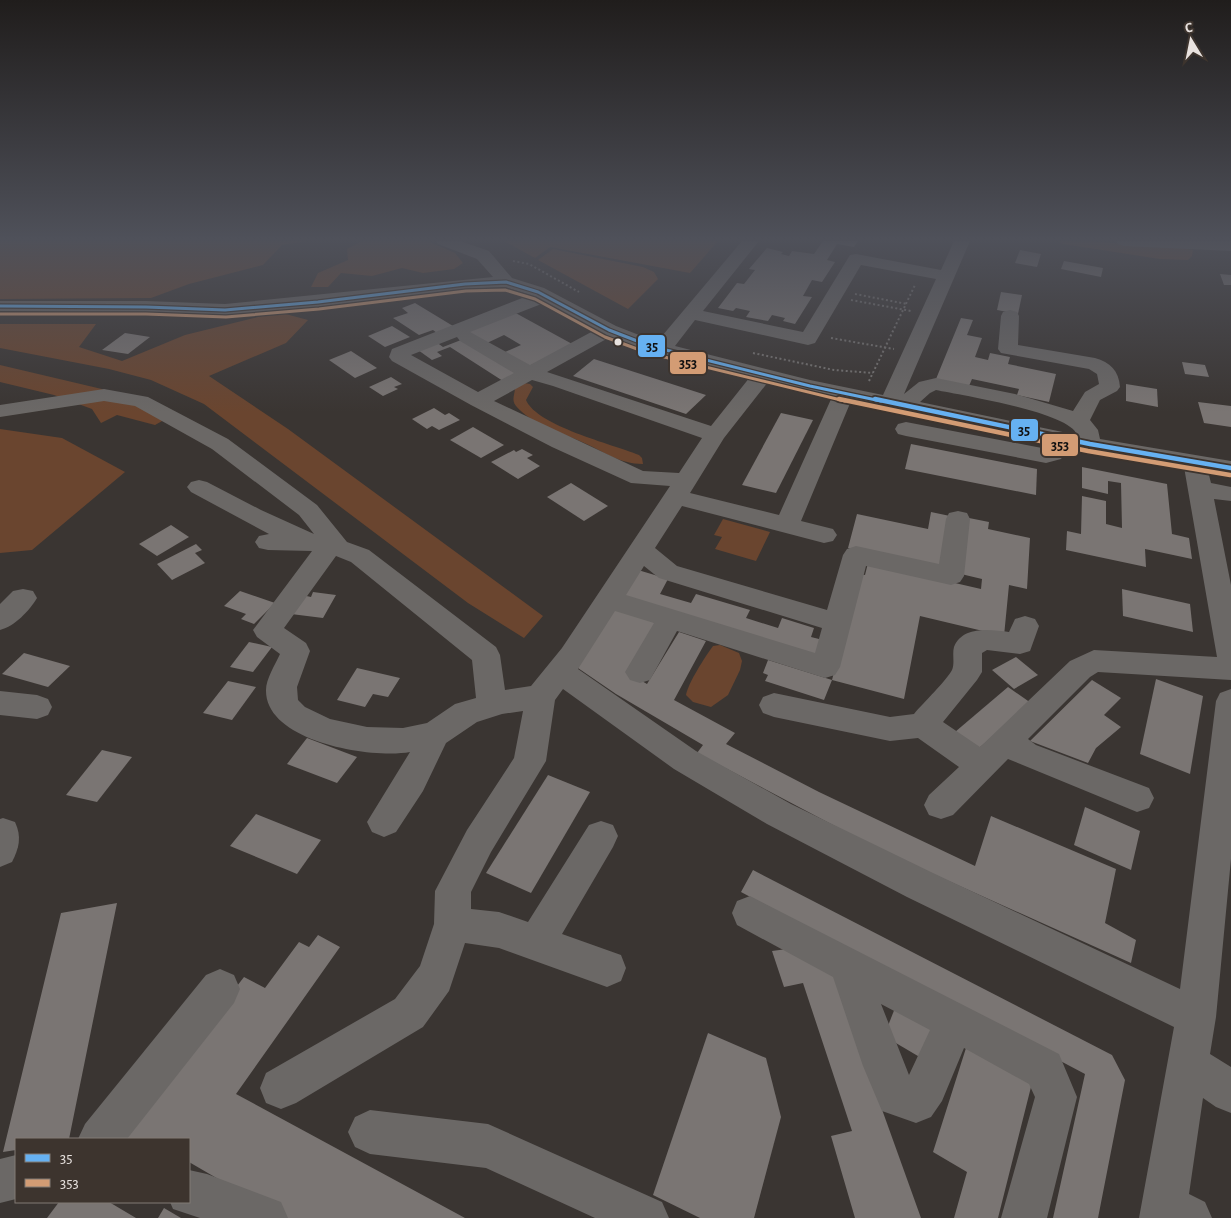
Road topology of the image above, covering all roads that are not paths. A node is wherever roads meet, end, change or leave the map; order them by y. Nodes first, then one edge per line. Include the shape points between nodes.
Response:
1 (352, 298) edge
2 (540, 298) edge
3 (548, 298) edge
4 (704, 298) edge
5 (833, 298) edge
6 (936, 298) edge
7 (0, 306) edge
8 (691, 314) junction
9 (1010, 316) dead end
10 (609, 330) junction
11 (467, 337) dead end
12 (662, 349) junction
13 (529, 374) junction
14 (763, 375) junction
15 (853, 395) junction
16 (478, 401) junction
17 (898, 404) junction
18 (0, 411) edge
19 (1078, 420) junction
20 (906, 429) dead end
21 (715, 435) junction
22 (1054, 437) junction
23 (1090, 444) junction
24 (1196, 463) junction
25 (1231, 468) edge
26 (199, 487) dead end
27 (679, 488) junction
28 (1200, 489) junction
29 (1231, 494) edge
30 (958, 519) dead end
31 (787, 525) junction
32 (824, 535) dead end
33 (304, 540) junction
34 (268, 542) dead end
35 (336, 546) junction
36 (640, 550) junction
37 (1222, 565) edge
38 (23, 598) dead end
39 (608, 599) junction
40 (1226, 607) edge
41 (670, 619) junction
42 (0, 620) edge
43 (837, 623) junction
44 (1024, 626) dead end
45 (1231, 657) edge
46 (1231, 669) edge
47 (640, 672) dead end
48 (550, 684) junction
49 (1231, 700) edge
50 (0, 703) edge
51 (492, 705) junction
52 (774, 705) dead end
53 (37, 707) dead end
54 (923, 726) junction
55 (435, 734) junction
56 (1006, 741) junction
57 (981, 766) junction
58 (1137, 798) dead end
59 (941, 805) dead end
60 (384, 822) dead end
61 (601, 836) dead end
62 (750, 913) dead end
63 (453, 924) junction
64 (536, 943) junction
65 (848, 965) junction
66 (607, 968) dead end
67 (220, 989) dead end
68 (1196, 1017) junction
69 (955, 1021) junction
70 (1188, 1063) junction
71 (281, 1088) dead end
72 (1231, 1092) edge
73 (370, 1132) dead end
74 (101, 1138) edge
75 (15, 1177) edge
76 (0, 1180) edge
77 (190, 1193) edge
78 (1171, 1214) edge
79 (265, 1218) edge
80 (646, 1218) edge
81 (1024, 1218) edge

1 - 7 street via 224,310
2 - 16 street via 399,353 399,357
3 - 10 street
4 - 8 street
5 - 8 street via 808,339
6 - 17 street via 912,352
8 - 12 street
9 - 19 street via 1008,349 1095,364 1106,369 1110,387 1092,396
10 - 12 street
10 - 13 street
11 - 13 street
12 - 14 street
13 - 16 street
13 - 21 street
14 - 15 street
14 - 21 street
15 - 17 street
15 - 31 street
16 - 27 street via 640,478
17 - 19 street via 929,384 936,384 1042,406
17 - 22 street
18 - 35 street via 104,395 141,401 220,444 308,510
19 - 23 street via 1086,427
20 - 22 street via 1046,456 1053,454
21 - 27 street
22 - 23 street
23 - 24 street
24 - 25 street
24 - 28 street
26 - 33 street
27 - 31 street
27 - 36 street
28 - 29 street
28 - 37 street
30 - 43 street via 951,576 856,555
31 - 32 street
33 - 34 street
33 - 35 street
35 - 51 street via 360,556 486,656
35 - 55 street via 325,551 266,630 296,651 281,691 286,710 302,723 335,733 397,741
36 - 39 street
36 - 43 street via 668,572
37 - 40 street
38 - 42 street
39 - 41 street
39 - 48 street
40 - 45 street
41 - 43 street via 824,667
41 - 47 street
44 - 54 street via 1020,644 982,639 968,648 967,672
46 - 56 street via 1094,661 1080,668
48 - 51 street via 521,698
48 - 63 street via 530,761 479,841 453,891
48 - 68 street via 779,814
49 - 68 street
50 - 53 street
51 - 55 street via 466,713
52 - 54 street via 890,728
54 - 57 street
55 - 60 street via 411,781
56 - 57 street
56 - 58 street via 1025,754
57 - 59 street
61 - 64 street
62 - 65 street
63 - 64 street via 499,930
63 - 71 street via 435,977 409,1013
64 - 66 street
65 - 69 street
65 - 69 street via 897,1096 916,1102 928,1086
67 - 74 street
68 - 70 street
69 - 81 street via 1044,1068 1056,1096
70 - 72 street
70 - 78 street
73 - 80 street via 488,1146
75 - 76 street
77 - 79 street

